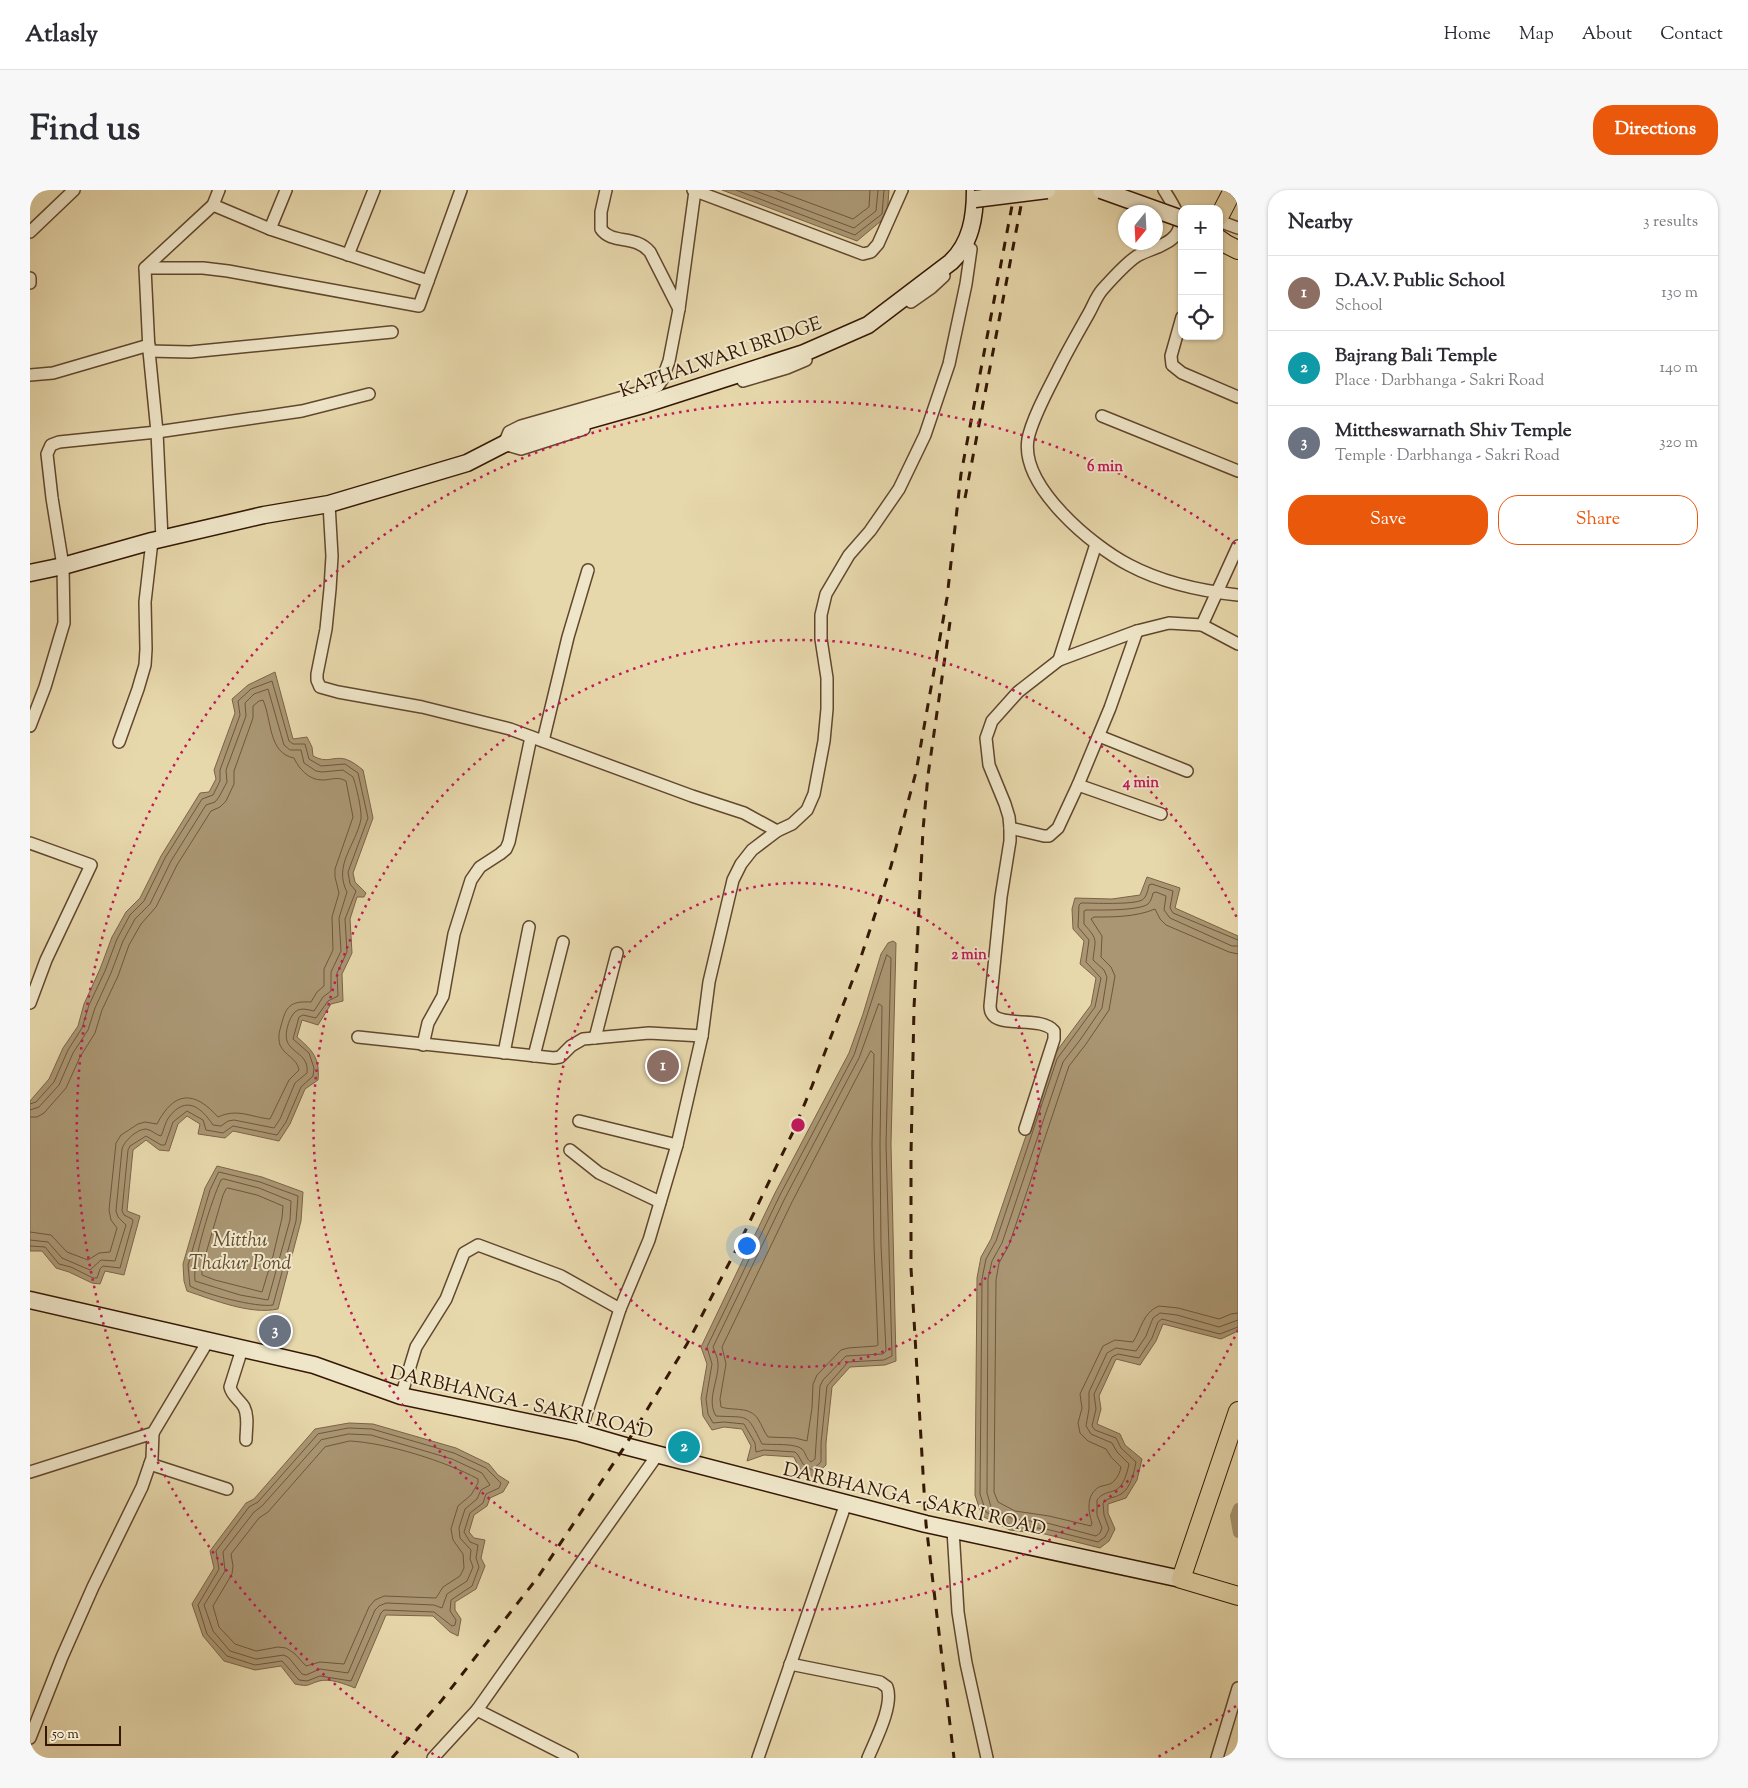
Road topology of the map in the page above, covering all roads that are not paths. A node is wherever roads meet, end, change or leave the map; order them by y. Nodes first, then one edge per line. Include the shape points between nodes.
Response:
1 (74, 190) edge
2 (219, 190) edge
3 (286, 190) edge
4 (374, 190) edge
5 (461, 190) edge
6 (606, 190) edge
7 (902, 190) edge
8 (1047, 190) edge
9 (1102, 190) edge
10 (1164, 190) edge
11 (1233, 190) edge
12 (694, 191) edge
13 (975, 195) edge
14 (213, 205) junction
15 (1223, 211) edge
16 (1178, 218) edge
17 (1223, 221) edge
18 (1238, 228) edge
19 (270, 229) junction
20 (30, 232) edge
21 (1223, 235) edge
22 (1238, 241) edge
23 (1223, 242) edge
24 (1238, 250) edge
25 (348, 255) junction
26 (145, 268) junction
27 (30, 278) edge
28 (428, 281) junction
29 (30, 283) edge
30 (680, 309) junction
31 (1178, 331) edge
32 (392, 332) dead end
33 (149, 348) junction
34 (30, 374) edge
35 (369, 394) dead end
36 (1238, 398) edge
37 (1102, 416) dead end
38 (158, 432) junction
39 (504, 444) junction
40 (1238, 471) edge
41 (329, 504) junction
42 (157, 540) junction
43 (1096, 544) junction
44 (1238, 546) edge
45 (63, 566) junction
46 (588, 570) dead end
47 (30, 573) edge
48 (1217, 593) junction
49 (1238, 595) edge
50 (1202, 626) junction
51 (1137, 632) junction
52 (1238, 644) edge
53 (1059, 660) junction
54 (30, 726) edge
55 (1099, 736) junction
56 (531, 737) junction
57 (119, 742) dead end
58 (543, 742) junction
59 (1187, 771) dead end
60 (1078, 785) junction
61 (1161, 814) dead end
62 (1010, 828) junction
63 (777, 831) junction
64 (30, 843) edge
65 (529, 927) dead end
66 (563, 942) dead end
67 (617, 953) dead end
68 (30, 1003) edge
69 (702, 1036) junction
70 (358, 1037) dead end
71 (595, 1038) junction
72 (423, 1045) junction
73 (504, 1053) junction
74 (534, 1056) junction
75 (579, 1121) dead end
76 (1025, 1129) dead end
77 (677, 1145) junction
78 (570, 1150) dead end
79 (660, 1202) junction
80 (30, 1300) edge
81 (620, 1309) junction
82 (208, 1341) junction
83 (242, 1348) junction
84 (401, 1396) junction
85 (1238, 1411) edge
86 (580, 1432) junction
87 (154, 1433) junction
88 (246, 1440) dead end
89 (658, 1454) junction
90 (150, 1464) junction
91 (30, 1472) edge
92 (227, 1489) dead end
93 (846, 1504) junction
94 (953, 1530) junction
95 (1180, 1579) junction
96 (1238, 1596) edge
97 (790, 1664) junction
98 (1238, 1688) edge
99 (478, 1710) junction
100 (30, 1738) edge
101 (434, 1758) edge
102 (572, 1758) edge
103 (758, 1758) edge
104 (868, 1758) edge
105 (986, 1758) edge
106 (1217, 1758) edge

1 - 20 street
2 - 14 street
3 - 19 street
4 - 25 street
5 - 28 street
6 - 30 street via 601,229 609,236 644,245
7 - 12 street via 878,244 871,252 863,254
8 - 13 main road, KATHALWARI BRIDGE, bridge
9 - 16 main road, bridge
10 - 43 street via 1180,224 1179,230 1166,243 1136,257 1101,292 1043,400 1028,439 1031,470 1044,493
11 - 15 main road
12 - 30 street
13 - 39 main road, KATHALWARI BRIDGE via 971,230 960,254 868,324 804,353 654,402
14 - 19 street
14 - 26 street
17 - 18 street
19 - 25 street
21 - 22 main road
23 - 24 main road
25 - 28 street
26 - 28 street via 228,271 419,306
26 - 33 street
27 - 29 street
30 - 39 street via 665,374 658,386 522,426 509,432
31 - 36 street via 1171,356 1172,365 1182,373
32 - 33 street via 190,352
33 - 34 street via 53,373
33 - 38 street
35 - 38 street via 302,411
37 - 40 street
38 - 42 street
38 - 45 street via 59,442 47,449
39 - 41 main road, KATHALWARI BRIDGE via 467,463
39 - 63 street via 521,449 795,364 865,334 931,288 971,249 949,364 925,435 899,489 849,555 826,594 821,615 821,639 827,709 820,766 807,810 792,824
41 - 42 main road, KATHALWARI BRIDGE via 264,515
41 - 56 street via 332,556 318,684 326,690 422,706
42 - 45 main road, KATHALWARI BRIDGE
42 - 57 street via 145,602 145,665
43 - 48 street via 1129,565 1167,581
43 - 53 street
44 - 48 street
45 - 47 main road, KATHALWARI BRIDGE
45 - 54 street via 64,623
46 - 58 street
48 - 49 street
48 - 50 street
50 - 51 street via 1169,623
50 - 52 street
51 - 53 street
51 - 55 street
53 - 62 street via 1018,692 988,728 989,764 1010,817
55 - 59 street
55 - 60 street
56 - 58 street
56 - 72 street via 509,842 500,854 480,866 470,880 454,934 443,996 428,1023
58 - 63 street via 744,813
60 - 61 street
60 - 62 street via 1058,828 1050,836
62 - 76 street via 991,1012 996,1018 1049,1026 1054,1034
63 - 69 street via 752,850 734,880 709,982
64 - 68 street via 91,865 46,960
65 - 73 street
66 - 74 street
67 - 71 street
69 - 71 street via 649,1033
69 - 77 street
70 - 72 street
71 - 74 street via 576,1042 560,1057
72 - 73 street
73 - 74 street
75 - 77 street
77 - 79 street
78 - 79 street via 599,1174
79 - 81 street via 649,1240
80 - 82 main road, DARBHANGA - SAKRI ROAD
81 - 84 street via 561,1276 478,1245 464,1253 446,1299 416,1347
81 - 86 street
82 - 83 main road, DARBHANGA - SAKRI ROAD
82 - 87 street
83 - 84 main road, DARBHANGA - SAKRI ROAD via 314,1365
83 - 88 street via 230,1387 244,1406
84 - 86 main road, DARBHANGA - SAKRI ROAD
85 - 95 main road
86 - 89 main road, DARBHANGA - SAKRI ROAD
87 - 90 street
87 - 91 street
89 - 93 main road, DARBHANGA - SAKRI ROAD
89 - 99 street
90 - 92 street
90 - 100 street via 62,1657
93 - 94 main road, DARBHANGA - SAKRI ROAD
93 - 97 street
94 - 95 main road, DARBHANGA - SAKRI ROAD
94 - 105 street via 958,1612
95 - 96 main road
97 - 103 street
97 - 104 street via 880,1682 887,1687 887,1708
98 - 106 street
99 - 101 street
99 - 102 street

